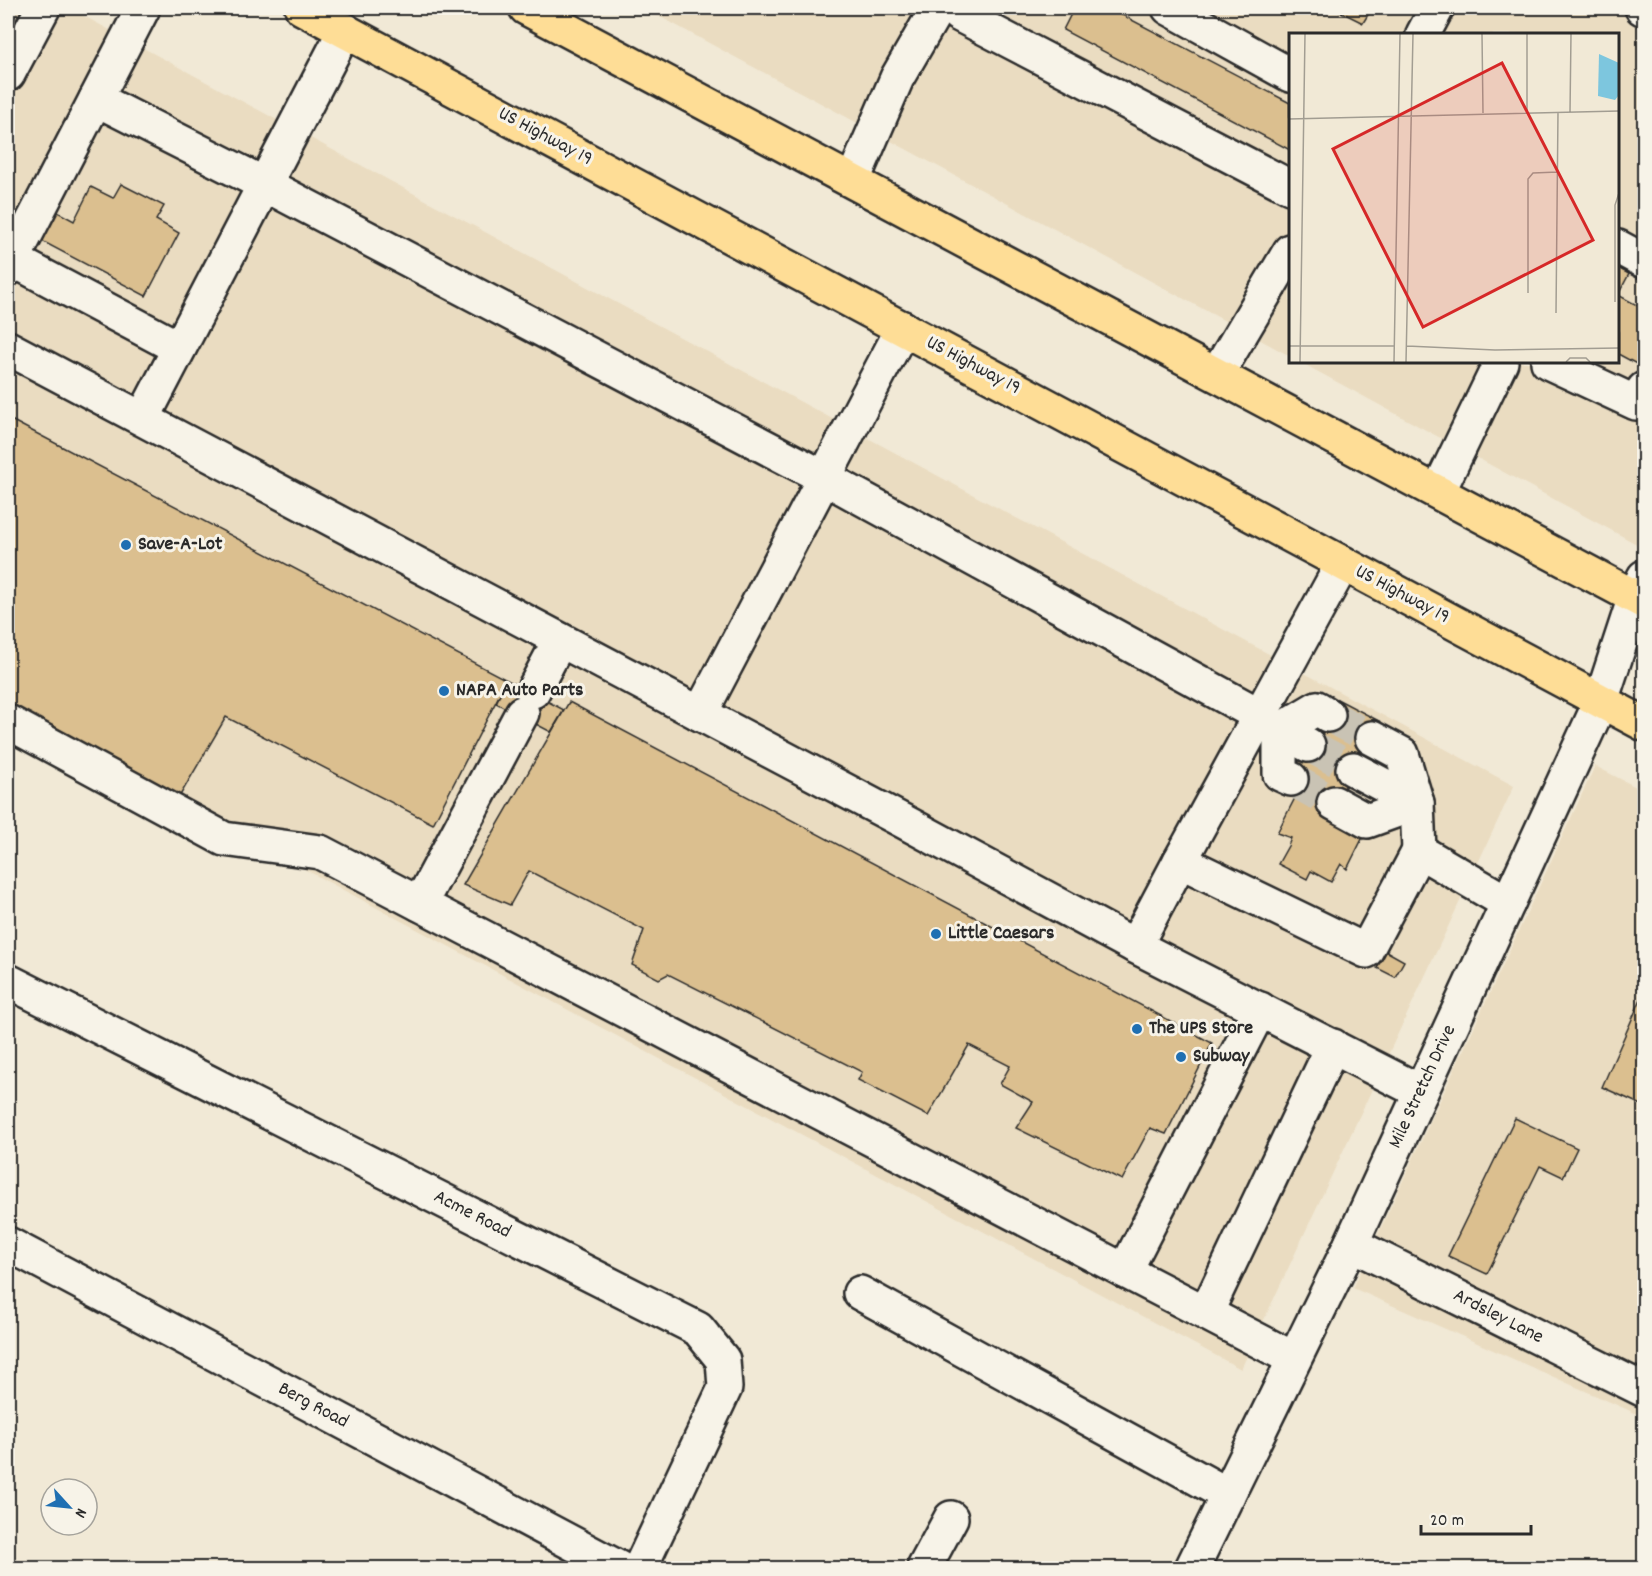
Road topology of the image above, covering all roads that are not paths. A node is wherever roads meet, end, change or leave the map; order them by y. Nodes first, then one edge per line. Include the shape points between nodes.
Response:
1 (43, 8) edge
2 (143, 8) edge
3 (302, 8) edge
4 (526, 8) edge
5 (1169, 8) edge
6 (1437, 8) edge
7 (947, 11) edge
8 (345, 30) junction
9 (1424, 33) edge
10 (8, 74) edge
11 (1289, 74) edge
12 (96, 99) junction
13 (853, 180) junction
14 (264, 184) junction
15 (1289, 186) edge
16 (1619, 249) edge
17 (1289, 252) edge
18 (1644, 261) edge
19 (10, 265) edge
20 (903, 328) junction
21 (8, 348) edge
22 (179, 348) junction
23 (1501, 363) edge
24 (1550, 363) edge
25 (1217, 374) junction
26 (1644, 389) edge
27 (143, 418) junction
28 (825, 478) junction
29 (1438, 492) junction
30 (1343, 564) junction
31 (1641, 592) edge
32 (560, 640) junction
33 (1601, 701) junction
34 (700, 714) junction
35 (1328, 715) tunnel mouth
36 (8, 722) edge
37 (1269, 723) junction
38 (1644, 724) edge
39 (1372, 738) tunnel mouth
40 (1308, 745) tunnel mouth
41 (1353, 769) tunnel mouth
42 (1291, 779) tunnel mouth
43 (1334, 803) tunnel mouth
44 (1417, 803) junction
45 (1419, 851) junction
46 (1180, 861) junction
47 (1508, 903) junction
48 (420, 904) junction
49 (1135, 946) junction
50 (8, 981) edge
51 (1260, 1009) junction
52 (1333, 1046) junction
53 (1421, 1092) junction
54 (8, 1244) edge
55 (1351, 1244) junction
56 (1125, 1271) junction
57 (860, 1293) dead end
58 (1206, 1313) junction
59 (1294, 1359) junction
60 (1644, 1390) edge
61 (1228, 1495) junction
62 (951, 1518) dead end
63 (618, 1569) edge
64 (640, 1569) edge
65 (924, 1569) edge
66 (1192, 1569) edge

1 - 10 street
2 - 12 street
3 - 8 highway, US Highway 19
4 - 13 highway
5 - 11 street
6 - 9 street
7 - 13 street via 897,78
7 - 15 street
8 - 14 street
8 - 20 highway, US Highway 19
12 - 14 street
12 - 19 street
13 - 25 highway
14 - 22 street
14 - 28 street
16 - 18 street
17 - 25 street
19 - 22 street
20 - 28 street
20 - 30 highway, US Highway 19
21 - 27 street
22 - 27 street
23 - 29 street
24 - 26 street via 1636,403
25 - 29 highway
27 - 32 street
28 - 34 street
28 - 37 street
29 - 31 highway
30 - 33 highway, US Highway 19
30 - 37 street
31 - 33 street, Mile Stretch Drive
32 - 34 street
32 - 48 street
33 - 38 highway, US Highway 19
33 - 47 street, Mile Stretch Drive
34 - 49 street
35 - 37 street via 1317,708
36 - 48 street via 224,839 320,852
37 - 40 street
37 - 42 street via 1281,774
37 - 46 street
39 - 44 street via 1402,754
41 - 44 street
43 - 44 street via 1367,821
44 - 45 street
45 - 46 street via 1366,951
45 - 47 street
46 - 49 street
47 - 53 street, Mile Stretch Drive
48 - 56 street
49 - 51 street
50 - 64 street, Acme Road via 698,1329 723,1360 725,1388
51 - 52 street
51 - 56 street
52 - 53 street
52 - 58 street
53 - 55 street, Mile Stretch Drive
54 - 63 street, Berg Road
55 - 59 street, Mile Stretch Drive
55 - 60 street, Ardsley Lane
56 - 58 street
57 - 61 street
58 - 59 street
59 - 61 street, Mile Stretch Drive
61 - 66 street, Mile Stretch Drive
62 - 65 street

